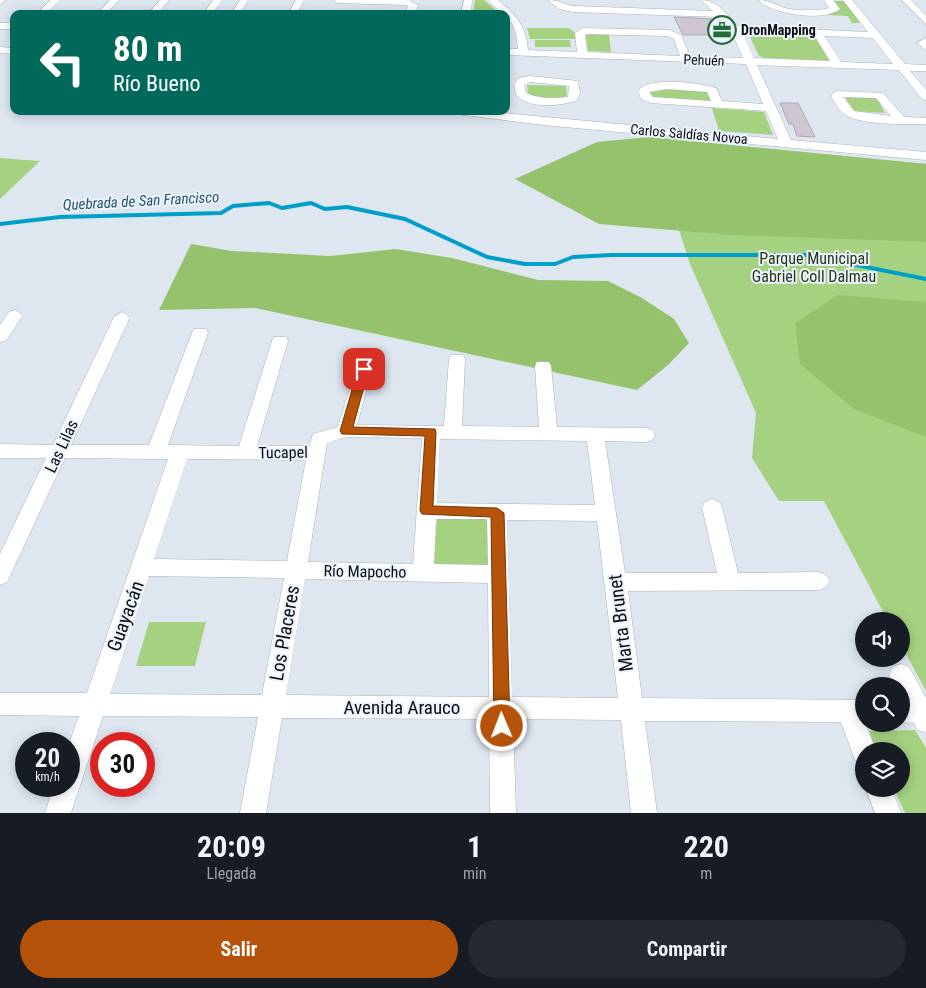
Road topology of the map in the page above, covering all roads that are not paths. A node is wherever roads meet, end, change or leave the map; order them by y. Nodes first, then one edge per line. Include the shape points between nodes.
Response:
1 (56, 0) edge
2 (115, 0) edge
3 (164, 0) edge
4 (218, 0) edge
5 (337, 0) edge
6 (492, 0) edge
7 (552, 0) edge
8 (705, 0) edge
9 (763, 0) edge
10 (828, 0) edge
11 (847, 0) edge
12 (906, 0) edge
13 (355, 1) edge
14 (45, 10) edge
15 (105, 10) edge
16 (155, 10) edge
17 (210, 10) edge
18 (411, 10) edge
19 (504, 10) edge
20 (719, 11) junction
21 (510, 14) edge
22 (926, 21) edge
23 (735, 29) junction
24 (817, 32) junction
25 (876, 35) junction
26 (926, 41) edge
27 (926, 47) edge
28 (510, 52) edge
29 (523, 53) junction
30 (582, 55) junction
31 (686, 59) junction
32 (750, 62) junction
33 (838, 65) junction
34 (902, 67) junction
35 (926, 68) edge
36 (926, 96) edge
37 (544, 100) junction
38 (564, 101) junction
39 (717, 101) junction
40 (770, 104) junction
41 (926, 112) edge
42 (485, 115) edge
43 (926, 121) edge
44 (543, 122) junction
45 (564, 124) junction
46 (786, 142) junction
47 (926, 156) edge
48 (15, 315) dead end
49 (122, 317) dead end
50 (200, 333) dead end
51 (0, 337) edge
52 (280, 341) dead end
53 (368, 353) dead end
54 (457, 359) dead end
55 (543, 366) dead end
56 (346, 431) junction
57 (431, 432) junction
58 (453, 432) junction
59 (548, 433) junction
60 (595, 434) junction
61 (646, 435) dead end
62 (0, 451) edge
63 (58, 451) junction
64 (156, 452) junction
65 (180, 452) junction
66 (246, 453) junction
67 (315, 453) junction
68 (712, 507) dead end
69 (426, 511) junction
70 (497, 513) junction
71 (604, 514) junction
72 (142, 566) junction
73 (295, 570) junction
74 (423, 572) junction
75 (498, 574) junction
76 (0, 576) edge
77 (819, 581) dead end
78 (616, 582) junction
79 (730, 582) junction
80 (901, 675) dead end
81 (0, 704) edge
82 (93, 705) junction
83 (271, 706) junction
84 (502, 708) junction
85 (630, 709) junction
86 (855, 711) edge
87 (916, 715) edge
88 (80, 746) edge
89 (63, 797) edge
90 (881, 797) edge
91 (58, 813) edge
92 (253, 813) edge
93 (503, 813) edge
94 (644, 813) edge
95 (888, 813) edge

1 - 14 street
2 - 15 street
3 - 16 street
4 - 17 street
5 - 13 street
6 - 19 street
7 - 20 street via 562,7 573,8 673,7
8 - 20 street
9 - 10 street via 778,10 823,12 834,9
11 - 25 street
12 - 22 street
13 - 18 street via 411,3
20 - 23 street
21 - 29 street via 522,29
23 - 24 street
23 - 32 street
24 - 25 street
24 - 33 street
25 - 34 street
26 - 27 street via 922,43
28 - 29 street, Pehuén
29 - 30 street, Pehuén
30 - 31 street, Pehuén
30 - 31 street via 580,33 583,31 669,33 678,37
31 - 32 street, Pehuén
32 - 33 street, Pehuén
32 - 40 street
33 - 34 street, Pehuén
34 - 35 street, Pehuén
34 - 36 street
37 - 38 street
37 - 38 street via 520,95 523,80 574,83 575,94 572,99
37 - 44 street
38 - 45 street
39 - 39 street via 651,100 645,97 643,90 665,86 704,88 712,90
39 - 40 street
40 - 46 street
41 - 43 street via 898,116
42 - 44 street, Carlos Saldías Novoa
44 - 45 street, Carlos Saldías Novoa
45 - 46 street, Carlos Saldías Novoa
46 - 47 street, Carlos Saldías Novoa
48 - 51 street
49 - 63 street, Las Lilas
50 - 64 street
52 - 66 street
53 - 56 street
54 - 58 street
55 - 59 street
56 - 57 street, Tucapel
56 - 67 street, Tucapel via 319,439
57 - 58 street, Tucapel
57 - 69 street
58 - 59 street, Tucapel
59 - 60 street, Tucapel
60 - 61 street, Tucapel
60 - 71 street, Marta Brunet
62 - 63 street, Tucapel
63 - 64 street, Tucapel
63 - 76 street, Las Lilas
64 - 65 street, Tucapel
65 - 66 street, Tucapel
65 - 72 street, Guayacán
66 - 67 street, Tucapel
67 - 73 street, Los Placeres
68 - 79 street
69 - 70 street
69 - 74 street
70 - 71 street
70 - 75 street
71 - 78 street, Marta Brunet
72 - 73 street, Río Mapocho
72 - 82 street, Guayacán
73 - 74 street, Río Mapocho
73 - 83 street, Los Placeres
74 - 75 street, Río Mapocho
75 - 84 street
77 - 79 street
78 - 79 street
78 - 85 street, Marta Brunet
80 - 87 street
81 - 82 street, Avenida Arauco
82 - 83 street, Avenida Arauco
82 - 88 street, Guayacán
83 - 84 street, Avenida Arauco
83 - 92 street, Los Placeres
84 - 85 street, Avenida Arauco
84 - 93 street
85 - 86 street, Avenida Arauco
85 - 94 street, Marta Brunet
89 - 91 street
90 - 95 street

